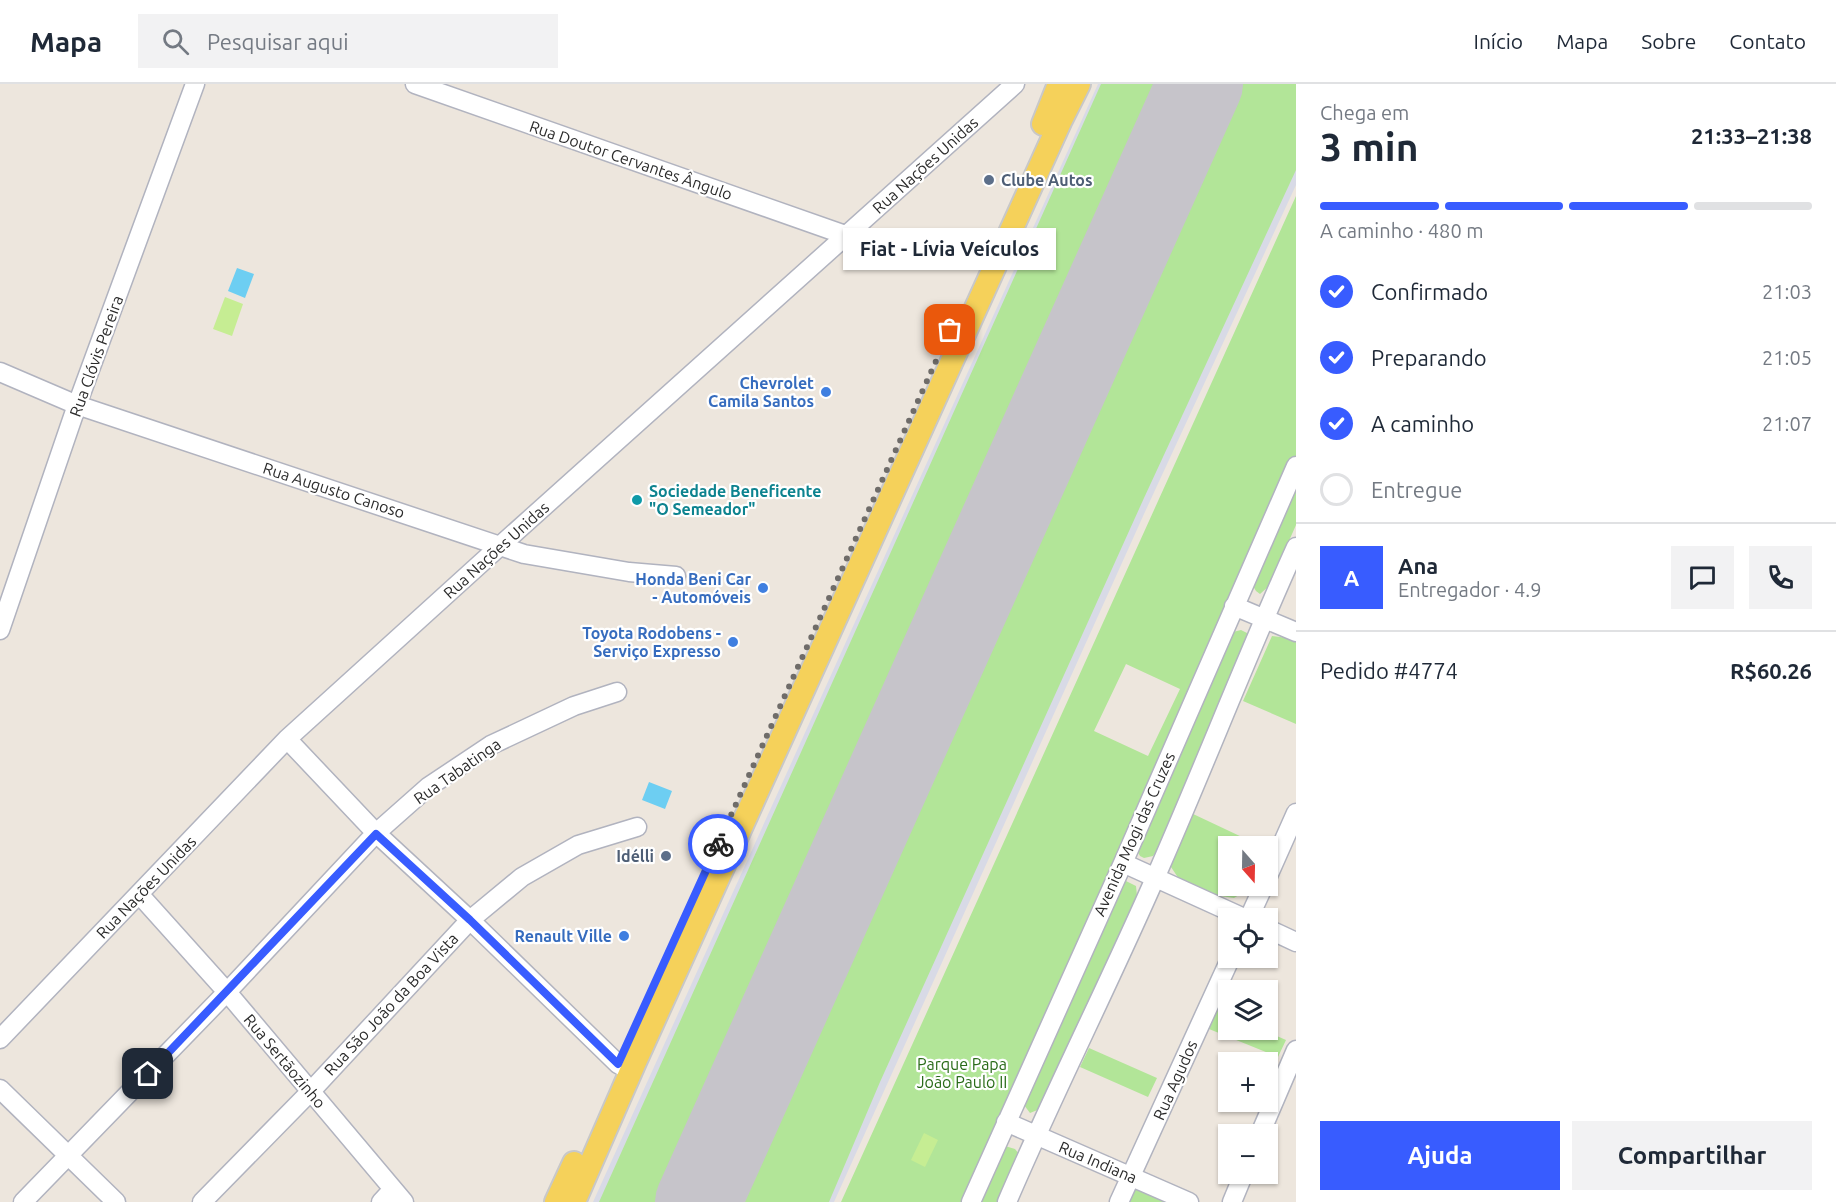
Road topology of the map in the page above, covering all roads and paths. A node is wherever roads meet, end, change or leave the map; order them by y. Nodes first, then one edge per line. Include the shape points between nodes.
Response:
1 (195, 84) edge
2 (415, 84) edge
3 (1015, 84) edge
4 (1059, 84) edge
5 (1078, 84) edge
6 (848, 236) junction
7 (0, 372) edge
8 (77, 405) junction
9 (1296, 466) edge
10 (501, 544) junction
11 (1296, 546) edge
12 (676, 576) dead end
13 (1233, 606) junction
14 (1263, 619) junction
15 (0, 630) edge
16 (1296, 632) edge
17 (617, 692) dead end
18 (287, 739) junction
19 (1296, 813) edge
20 (637, 827) dead end
21 (376, 834) junction
22 (1278, 854) edge
23 (1122, 864) junction
24 (1156, 877) junction
25 (139, 894) junction
26 (1223, 908) edge
27 (470, 920) junction
28 (1278, 934) edge
29 (1296, 942) edge
30 (1226, 968) edge
31 (227, 992) junction
32 (641, 1032) junction
33 (0, 1039) edge
34 (1296, 1050) edge
35 (625, 1067) junction
36 (0, 1089) edge
37 (311, 1091) junction
38 (1288, 1092) edge
39 (610, 1102) junction
40 (1006, 1122) junction
41 (1267, 1124) edge
42 (1035, 1136) junction
43 (69, 1156) junction
44 (1131, 1177) junction
45 (1239, 1184) edge
46 (393, 1198) edge
47 (23, 1202) edge
48 (116, 1202) edge
49 (202, 1202) edge
50 (556, 1202) edge
51 (573, 1202) edge
52 (970, 1202) edge
53 (1007, 1202) edge
54 (1119, 1202) edge
55 (1189, 1202) edge
56 (1232, 1202) edge

1 - 8 street, Rua Clóvis Pereira
2 - 6 street, Rua Doutor Cervantes Ângulo
3 - 6 street, Rua Nações Unidas
4 - 32 main road
5 - 32 main road
6 - 10 street, Rua Nações Unidas
7 - 8 street, Rua Augusto Canoso
8 - 10 street, Rua Augusto Canoso
8 - 15 street, Rua Clóvis Pereira
9 - 13 street, Avenida Mogi das Cruzes
10 - 12 street, Rua Augusto Canoso via 524,554
10 - 18 street, Rua Nações Unidas
11 - 14 street, Avenida Mogi das Cruzes
13 - 14 street
13 - 23 street, Avenida Mogi das Cruzes
14 - 16 street
14 - 24 street, Avenida Mogi das Cruzes
17 - 21 street, Rua Tabatinga via 574,706 491,745 428,787
18 - 21 street
18 - 25 street, Rua Nações Unidas
19 - 22 street
20 - 27 street, Rua São João da Boa Vista via 578,844 522,877
21 - 27 street
21 - 31 street, Rua Tabatinga
23 - 24 street
23 - 40 street, Avenida Mogi das Cruzes
24 - 26 street
24 - 42 street, Avenida Mogi das Cruzes
25 - 31 street, Rua Sertãozinho
25 - 33 street, Rua Nações Unidas
27 - 35 street
27 - 37 street, Rua São João da Boa Vista
28 - 29 street
30 - 44 street, Rua Agudos
31 - 37 street, Rua Sertãozinho
31 - 43 street, Rua Tabatinga
32 - 35 main road
34 - 38 street
35 - 39 main road
36 - 43 street
37 - 46 street, Rua Sertãozinho
37 - 49 street, Rua São João da Boa Vista
38 - 41 street
39 - 50 main road
39 - 51 main road
40 - 42 street, Rua Indiana
40 - 52 street, Avenida Mogi das Cruzes
42 - 44 street, Rua Indiana
42 - 53 street, Avenida Mogi das Cruzes
43 - 47 street, Rua Tabatinga
43 - 48 street
44 - 54 street, Rua Agudos
44 - 55 street, Rua Indiana
45 - 56 street

